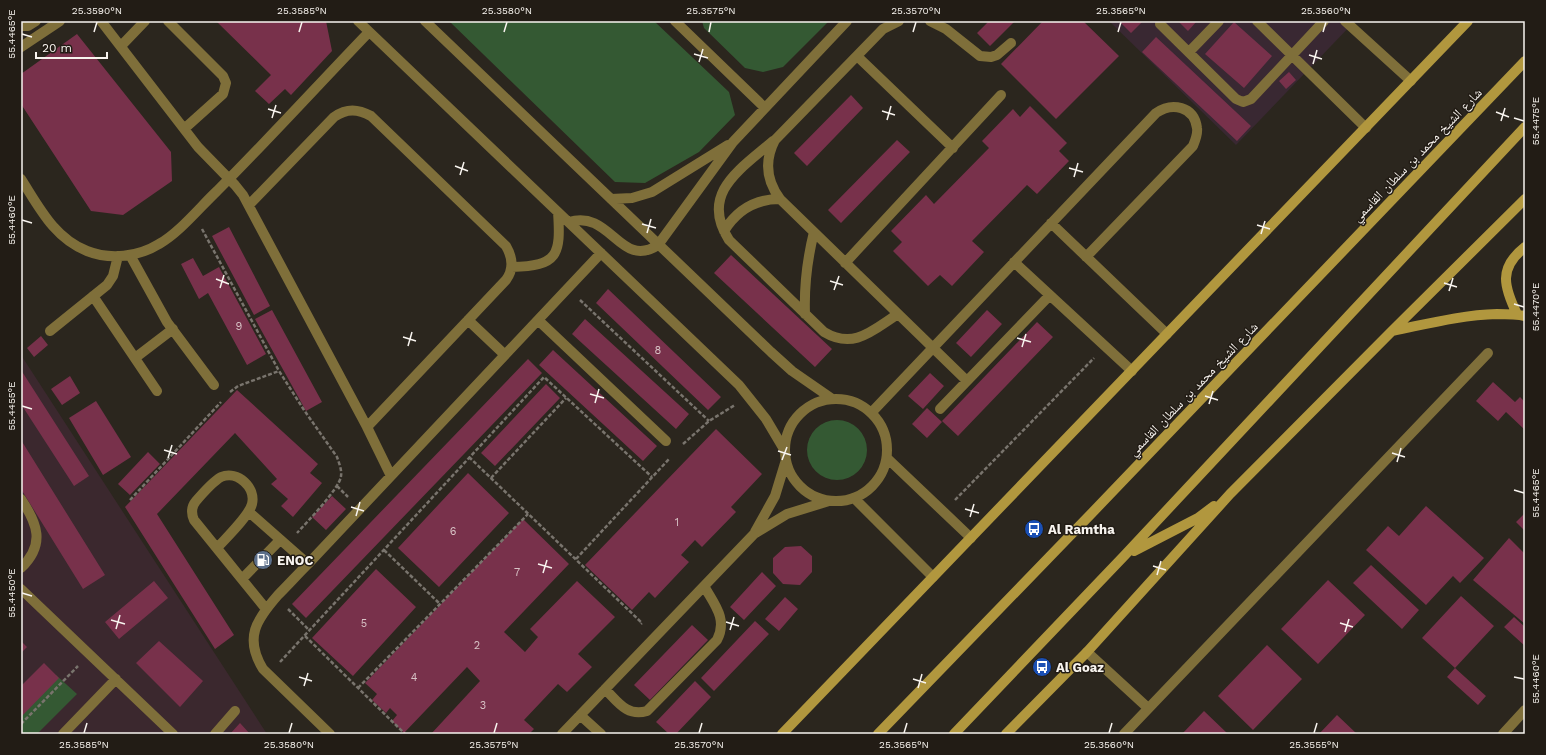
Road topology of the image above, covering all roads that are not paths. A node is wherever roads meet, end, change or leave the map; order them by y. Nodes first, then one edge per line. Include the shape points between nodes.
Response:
1 (36, 21) edge
2 (60, 21) edge
3 (145, 21) edge
4 (168, 21) edge
5 (358, 21) edge
6 (425, 21) edge
7 (675, 21) edge
8 (686, 21) edge
9 (847, 21) edge
10 (900, 21) edge
11 (930, 21) edge
12 (1219, 21) edge
13 (1257, 21) edge
14 (1324, 21) edge
15 (1345, 21) edge
16 (1468, 21) edge
17 (105, 22) edge
18 (1160, 24) dead end
19 (884, 25) edge
20 (21, 26) edge
21 (369, 32) junction
22 (686, 32) junction
23 (1011, 43) dead end
24 (122, 46) junction
25 (21, 47) edge
26 (1189, 52) junction
27 (1292, 55) junction
28 (857, 56) junction
29 (1525, 62) edge
30 (1411, 81) junction
31 (1001, 95) dead end
32 (765, 108) junction
33 (1525, 127) edge
34 (1366, 128) junction
35 (184, 129) junction
36 (775, 140) junction
37 (733, 142) junction
38 (952, 148) junction
39 (229, 178) junction
40 (21, 179) edge
41 (611, 199) junction
42 (780, 199) junction
43 (1525, 199) edge
44 (249, 206) junction
45 (558, 212) junction
46 (569, 222) junction
47 (1051, 223) junction
48 (724, 231) junction
49 (814, 232) junction
50 (658, 245) junction
51 (1525, 248) edge
52 (601, 253) junction
53 (130, 255) junction
54 (118, 256) junction
55 (1086, 257) junction
56 (1014, 262) junction
57 (845, 263) junction
58 (512, 267) junction
59 (1050, 295) junction
60 (93, 296) junction
61 (805, 314) junction
62 (898, 314) junction
63 (1521, 315) edge
64 (468, 320) junction
65 (538, 320) junction
66 (173, 329) junction
67 (50, 331) dead end
68 (1392, 331) junction
69 (1167, 334) junction
70 (933, 348) junction
71 (1488, 353) dead end
72 (505, 355) junction
73 (135, 358) junction
74 (1132, 372) junction
75 (967, 381) junction
76 (214, 385) dead end
77 (157, 391) dead end
78 (831, 398) junction
79 (940, 409) dead end
80 (872, 412) junction
81 (367, 427) junction
82 (666, 441) dead end
83 (786, 456) junction
84 (887, 458) junction
85 (391, 476) junction
86 (1230, 494) junction
87 (854, 498) junction
88 (21, 499) edge
89 (829, 500) junction
90 (249, 512) junction
91 (754, 534) junction
92 (970, 538) junction
93 (283, 543) junction
94 (217, 548) junction
95 (1124, 556) junction
96 (308, 564) junction
97 (21, 568) edge
98 (933, 577) junction
99 (242, 579) junction
100 (704, 586) junction
101 (21, 588) edge
102 (266, 609) junction
103 (1087, 652) junction
104 (116, 679) junction
105 (605, 689) junction
106 (1148, 708) junction
107 (1525, 710) edge
108 (235, 711) dead end
109 (580, 715) junction
110 (63, 734) edge
111 (173, 734) edge
112 (215, 734) edge
113 (330, 734) edge
114 (562, 734) edge
115 (601, 734) edge
116 (782, 734) edge
117 (878, 734) edge
118 (954, 734) edge
119 (1006, 734) edge
120 (1124, 734) edge
121 (1503, 734) edge

1 - 20 street via 28,26
2 - 25 street
3 - 24 street
4 - 35 street via 223,76 226,83 223,94
5 - 21 street
6 - 41 street
7 - 22 street
8 - 22 street
9 - 32 street
10 - 19 street
11 - 23 street via 946,29 980,56 997,55
12 - 26 street
13 - 27 street
14 - 27 street
15 - 30 street
16 - 30 street
17 - 24 street
18 - 26 street
19 - 28 street
21 - 39 street
21 - 45 street
22 - 32 street
24 - 35 street
26 - 27 street via 1236,99 1243,102 1251,99
27 - 34 street
28 - 36 street
28 - 38 street
29 - 117 street, شارع الشيخ محمد بن سلطان القاسمي
30 - 34 street
31 - 38 street
32 - 37 street
33 - 95 street
34 - 69 street
35 - 39 street via 205,155
36 - 42 street via 769,155 768,170 772,186
36 - 48 street via 729,180 723,190 718,210
37 - 41 street via 652,192 632,198
37 - 50 street
38 - 57 street
39 - 44 street
39 - 53 street via 172,235 160,244
40 - 54 street via 50,224 73,245 103,255
41 - 50 street
42 - 48 street via 761,201 743,209 735,215
42 - 49 street
43 - 68 street
44 - 58 street via 334,116 341,112 357,110 371,116 506,246 512,259
44 - 81 street
45 - 46 street
45 - 58 street via 559,242 553,255 543,264
46 - 50 street via 591,221 627,248 636,251 649,251
46 - 52 street
47 - 55 street
47 - 55 street via 1156,113 1172,106 1189,112 1198,129 1193,146
47 - 56 street
48 - 61 street via 729,240
49 - 57 street
49 - 61 street via 804,280
50 - 78 street via 781,362
51 - 63 street via 1514,256 1507,270 1506,285 1510,300
52 - 65 street
52 - 83 street via 748,396 766,419
53 - 54 street
53 - 66 street
54 - 60 street via 110,281
55 - 69 street
56 - 59 street
56 - 70 street
57 - 62 street
58 - 64 street via 506,280
59 - 74 street
59 - 75 street
60 - 67 street
60 - 73 street
61 - 62 street via 824,332 844,340 865,336
62 - 70 street
63 - 68 street via 1474,315
64 - 72 street
64 - 81 street
65 - 72 street
65 - 82 street
66 - 73 street
66 - 76 street
68 - 86 street
69 - 74 street
70 - 75 street
70 - 80 street
71 - 106 street
72 - 85 street
73 - 77 street
74 - 92 street
75 - 79 street
78 - 80 street via 853,401
78 - 83 street via 819,401 798,416 786,439
80 - 84 street via 885,434
81 - 85 street
83 - 89 street via 790,472 797,482 806,491
83 - 91 street via 772,502
84 - 87 street via 876,483
84 - 92 street
85 - 96 street
86 - 95 street via 1198,518
86 - 103 street
87 - 89 street
87 - 98 street
88 - 97 street via 33,517 37,532 29,560
89 - 91 street via 787,514
90 - 93 street
90 - 94 street
90 - 94 street via 252,504 250,488 237,477 220,478 196,501 192,516
91 - 100 street
92 - 98 street
93 - 96 street
93 - 99 street
94 - 99 street
95 - 118 street
96 - 102 street
98 - 116 street
99 - 102 street
100 - 105 street
100 - 105 street via 721,617 721,629 717,640 647,711 630,712
101 - 104 street
102 - 113 street via 259,618 253,638 258,660
103 - 106 street
103 - 119 street
104 - 110 street
104 - 111 street
105 - 109 street
106 - 120 street
107 - 121 street
108 - 112 street
109 - 114 street
109 - 115 street

